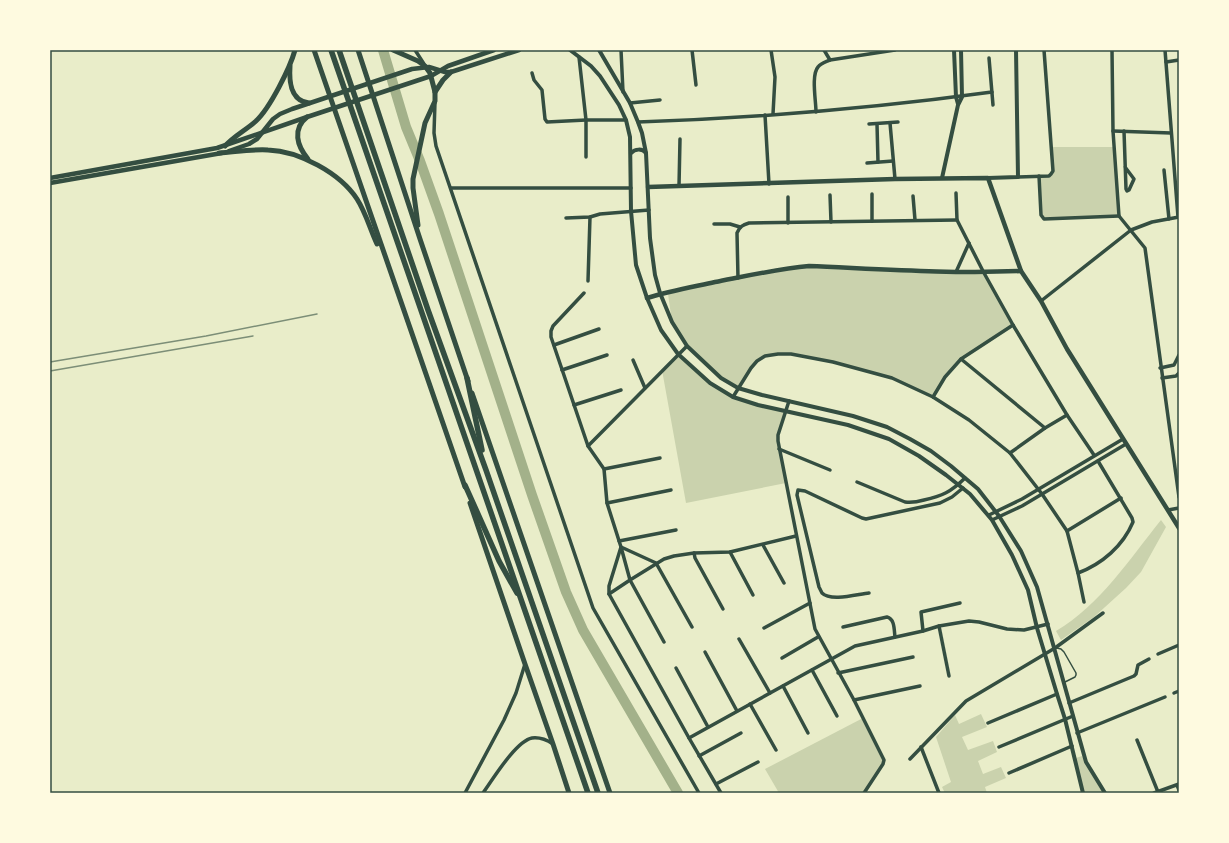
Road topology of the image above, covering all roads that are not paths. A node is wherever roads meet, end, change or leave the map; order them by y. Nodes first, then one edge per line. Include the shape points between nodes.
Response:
1 (294, 50) edge
2 (314, 50) edge
3 (331, 50) edge
4 (339, 50) edge
5 (358, 50) edge
6 (393, 50) edge
7 (415, 50) edge
8 (494, 50) edge
9 (519, 50) edge
10 (570, 50) edge
11 (599, 50) edge
12 (621, 50) edge
13 (692, 50) edge
14 (771, 50) edge
15 (824, 50) edge
16 (895, 50) edge
17 (954, 50) edge
18 (961, 50) edge
19 (1016, 50) edge
20 (1044, 50) edge
21 (1112, 50) edge
22 (1165, 50) edge
23 (579, 56) junction
24 (989, 58) dead end
25 (830, 60) junction
26 (1179, 60) edge
27 (1166, 62) junction
28 (291, 64) junction
29 (425, 66) junction
30 (441, 71) junction
31 (451, 72) junction
32 (532, 73) dead end
33 (431, 76) junction
34 (696, 85) dead end
35 (435, 92) junction
36 (992, 92) junction
37 (623, 93) junction
38 (956, 97) junction
39 (962, 97) junction
40 (660, 100) dead end
41 (435, 102) junction
42 (310, 103) junction
43 (630, 103) junction
44 (958, 105) junction
45 (993, 105) dead end
46 (816, 112) junction
47 (773, 114) junction
48 (765, 115) junction
49 (307, 117) junction
50 (586, 120) junction
51 (626, 120) junction
52 (638, 122) junction
53 (898, 122) dead end
54 (890, 123) junction
55 (869, 124) dead end
56 (877, 124) junction
57 (1113, 131) junction
58 (1124, 131) junction
59 (263, 132) junction
60 (1172, 133) junction
61 (680, 139) dead end
62 (225, 146) junction
63 (219, 153) junction
64 (631, 153) junction
65 (646, 153) junction
66 (586, 157) dead end
67 (893, 161) junction
68 (878, 162) junction
69 (867, 163) dead end
70 (313, 164) junction
71 (1125, 167) junction
72 (1164, 170) dead end
73 (1039, 176) junction
74 (1018, 177) junction
75 (50, 178) edge
76 (942, 178) junction
77 (988, 178) junction
78 (894, 179) junction
79 (50, 183) edge
80 (769, 184) junction
81 (679, 186) junction
82 (648, 187) junction
83 (451, 188) junction
84 (631, 188) junction
85 (956, 193) dead end
86 (872, 194) dead end
87 (830, 195) dead end
88 (913, 196) dead end
89 (788, 197) dead end
90 (649, 210) junction
91 (631, 211) junction
92 (1119, 216) junction
93 (590, 217) junction
94 (1179, 217) edge
95 (566, 218) dead end
96 (1168, 219) junction
97 (915, 220) junction
98 (958, 220) junction
99 (872, 221) junction
100 (831, 222) junction
101 (714, 224) dead end
102 (788, 224) junction
103 (740, 227) junction
104 (1131, 230) junction
105 (420, 239) junction
106 (969, 243) junction
107 (385, 257) junction
108 (1021, 271) junction
109 (956, 272) junction
110 (984, 272) junction
111 (738, 278) junction
112 (588, 282) dead end
113 (584, 293) dead end
114 (660, 294) junction
115 (646, 298) junction
116 (1041, 301) junction
117 (1013, 325) junction
118 (599, 330) dead end
119 (554, 345) junction
120 (687, 346) junction
121 (678, 354) junction
122 (1179, 354) edge
123 (607, 355) dead end
124 (961, 359) junction
125 (633, 360) dead end
126 (1160, 368) junction
127 (562, 370) junction
128 (1179, 373) edge
129 (467, 378) junction
130 (1162, 378) junction
131 (645, 388) junction
132 (738, 388) junction
133 (621, 390) dead end
134 (733, 397) junction
135 (933, 397) junction
136 (789, 401) junction
137 (574, 405) junction
138 (786, 411) junction
139 (1067, 415) junction
140 (1045, 428) junction
141 (1123, 439) junction
142 (1126, 444) junction
143 (588, 446) junction
144 (779, 449) junction
145 (1010, 453) junction
146 (1094, 455) junction
147 (660, 458) dead end
148 (1098, 461) junction
149 (604, 469) junction
150 (486, 470) junction
151 (830, 470) dead end
152 (965, 478) junction
153 (857, 482) dead end
154 (464, 485) junction
155 (958, 485) junction
156 (963, 488) junction
157 (1038, 488) junction
158 (671, 490) dead end
159 (1042, 494) junction
160 (1179, 497) edge
161 (1121, 498) junction
162 (607, 503) junction
163 (1179, 508) edge
164 (1168, 510) junction
165 (996, 511) junction
166 (989, 514) junction
167 (999, 516) junction
168 (992, 520) junction
169 (1179, 528) edge
170 (676, 530) dead end
171 (1067, 531) junction
172 (796, 536) junction
173 (619, 541) junction
174 (764, 545) junction
175 (621, 546) junction
176 (730, 552) junction
177 (694, 553) junction
178 (656, 563) junction
179 (1078, 573) junction
180 (630, 580) junction
181 (784, 583) dead end
182 (869, 592) dead end
183 (609, 594) junction
184 (753, 595) dead end
185 (1084, 602) dead end
186 (522, 603) junction
187 (960, 603) dead end
188 (810, 604) junction
189 (722, 609) dead end
190 (1103, 612) dead end
191 (1048, 624) junction
192 (939, 626) junction
193 (692, 627) dead end
194 (843, 627) dead end
195 (764, 628) dead end
196 (1037, 628) junction
197 (923, 631) junction
198 (818, 637) junction
199 (895, 637) junction
200 (739, 639) dead end
201 (664, 642) dead end
202 (1179, 645) edge
203 (1055, 648) junction
204 (705, 652) dead end
205 (1045, 654) junction
206 (1158, 654) dead end
207 (913, 657) dead end
208 (782, 658) dead end
209 (830, 659) junction
210 (1149, 659) dead end
211 (525, 664) junction
212 (676, 668) dead end
213 (812, 670) junction
214 (838, 673) junction
215 (949, 676) dead end
216 (1064, 682) junction
217 (783, 686) junction
218 (920, 686) dead end
219 (1179, 691) edge
220 (770, 693) junction
221 (1174, 693) dead end
222 (1057, 694) junction
223 (1165, 697) dead end
224 (854, 700) junction
225 (1069, 703) junction
226 (750, 704) junction
227 (737, 711) junction
228 (838, 716) dead end
229 (1073, 716) junction
230 (1065, 719) junction
231 (988, 723) dead end
232 (708, 727) junction
233 (741, 733) dead end
234 (808, 733) dead end
235 (1078, 733) junction
236 (689, 738) junction
237 (1137, 740) dead end
238 (553, 744) junction
239 (1072, 746) junction
240 (921, 747) junction
241 (999, 747) dead end
242 (776, 750) dead end
243 (699, 756) junction
244 (910, 759) dead end
245 (758, 762) dead end
246 (1009, 773) dead end
247 (716, 784) junction
248 (1178, 784) edge
249 (1179, 790) edge
250 (587, 792) edge
251 (1156, 792) edge
252 (465, 793) edge
253 (483, 793) edge
254 (569, 793) edge
255 (598, 793) edge
256 (610, 793) edge
257 (699, 793) edge
258 (721, 793) edge
259 (864, 793) edge
260 (938, 793) edge
261 (1083, 793) edge
262 (1105, 793) edge

1 - 28 main road
2 - 107 main road
3 - 186 highway
4 - 150 highway
5 - 105 main road
6 - 29 main road
7 - 29 street
8 - 30 main road via 448,66
9 - 31 main road
10 - 23 street
11 - 37 street
12 - 37 street
13 - 34 street
14 - 47 street via 775,77
15 - 25 street
16 - 25 street
17 - 38 street
18 - 39 street
19 - 74 street
20 - 73 street via 1053,171 1049,176
21 - 57 street
22 - 27 street
23 - 50 street
23 - 51 street via 600,76
24 - 36 street
25 - 46 street via 818,67 815,76
26 - 27 street
27 - 60 street
28 - 42 main road via 292,92 300,100
28 - 62 main road via 262,115
29 - 30 main road
29 - 33 main road
29 - 42 main road
30 - 31 main road
30 - 33 main road
31 - 35 main road
32 - 50 street via 542,90 544,119 547,122
33 - 35 main road
33 - 49 main road
35 - 41 main road
36 - 39 street
36 - 45 street
37 - 43 street
38 - 39 street
38 - 44 street
38 - 46 street
39 - 44 street
40 - 43 street
41 - 83 street via 435,142
41 - 105 main road via 425,123 414,175 413,188
42 - 59 main road via 280,114
43 - 52 street
44 - 76 street
46 - 47 street
47 - 48 street
48 - 52 street
48 - 80 street
49 - 59 main road
49 - 70 main road via 299,126 297,139 302,151
50 - 51 street
50 - 66 street
51 - 64 street
52 - 65 street
53 - 54 street
54 - 56 street
54 - 67 street
55 - 56 street
56 - 68 street
57 - 58 street
57 - 92 street
58 - 60 street
58 - 71 street
59 - 62 main road
59 - 63 main road via 249,144
60 - 94 street
61 - 81 street
62 - 75 main road
63 - 70 main road via 275,150 294,154
63 - 79 main road
64 - 65 street via 641,149
64 - 84 street
65 - 82 street
67 - 68 street
67 - 78 street
68 - 69 street
70 - 107 main road via 340,180 352,193
71 - 71 street via 1134,179 1127,191 1126,189
72 - 96 street
73 - 74 street
73 - 92 street via 1042,218
74 - 77 street
76 - 77 main road
76 - 78 main road
77 - 108 main road
78 - 80 main road
80 - 81 main road
81 - 82 main road
82 - 90 street
83 - 84 street
83 - 257 street via 593,608
84 - 91 street
85 - 98 street
86 - 99 street
87 - 100 street
88 - 97 street
89 - 102 street
90 - 91 street
90 - 114 street via 652,258
91 - 93 street
91 - 115 street via 636,265
92 - 104 street
93 - 95 street
93 - 112 street
94 - 96 street
96 - 104 street
97 - 98 street
97 - 99 street
98 - 106 street
99 - 100 street
100 - 102 street
101 - 103 street
102 - 103 street via 749,223
103 - 111 street via 737,232
104 - 116 street
104 - 126 street via 1145,248
105 - 129 main road
106 - 109 street
106 - 110 street
107 - 154 main road
108 - 110 main road
108 - 116 main road
109 - 110 main road
109 - 111 main road via 809,266
110 - 117 street
111 - 114 main road
113 - 119 street via 553,326 551,337
114 - 115 main road
114 - 120 street via 672,322
115 - 121 street via 661,330
116 - 141 main road via 1067,349
117 - 124 street
117 - 139 street
118 - 119 street
119 - 127 street
120 - 121 street
120 - 132 street via 721,378
121 - 131 street
121 - 134 street via 710,383
122 - 126 street via 1174,365
123 - 127 street
124 - 135 street via 945,377
124 - 140 street
125 - 131 street
126 - 130 street
127 - 137 street
128 - 130 street via 1176,376
129 - 150 highway
129 - 256 main road
130 - 160 street
131 - 143 street
132 - 134 street
132 - 135 street via 757,361 765,356 791,354 892,378
132 - 136 street
133 - 137 street
134 - 138 street
135 - 145 street via 969,420
136 - 138 street
136 - 152 street via 887,427 931,451
137 - 143 street
138 - 144 street via 778,435
138 - 155 street via 848,425 889,439 919,456
139 - 140 street
139 - 146 street
140 - 145 street
141 - 142 main road
141 - 146 street
142 - 148 street
142 - 164 main road
143 - 149 street
144 - 151 street
144 - 172 street
145 - 157 street
146 - 157 street
147 - 149 street
148 - 159 street
148 - 161 street
149 - 162 street
150 - 255 highway
152 - 155 street
152 - 165 street
153 - 155 street via 911,503 944,495
154 - 186 highway via 501,566
154 - 211 main road
155 - 156 street
156 - 166 street
156 - 182 street via 940,503 866,519 798,490 804,526 819,587 823,593 830,597 838,597
157 - 159 street
157 - 165 street
158 - 162 street
159 - 167 street
159 - 171 street
161 - 171 street
161 - 179 street via 1132,518 1131,526 1120,544 1105,558
162 - 173 street
163 - 164 street
164 - 169 main road
165 - 166 street
165 - 167 street
166 - 168 street
167 - 168 street
167 - 191 street via 1021,551 1037,587
168 - 196 street via 1028,590
170 - 173 street
171 - 179 street
172 - 174 street
172 - 188 street
173 - 175 street
174 - 176 street
174 - 181 street
175 - 178 street
175 - 180 street
175 - 183 street via 608,586
176 - 177 street
176 - 184 street
177 - 178 street via 664,558
177 - 189 street
178 - 180 street
178 - 193 street
179 - 185 street
180 - 183 street
180 - 201 street
183 - 236 street
186 - 250 highway
187 - 197 street via 921,612
188 - 195 street
188 - 198 street
190 - 203 street
191 - 196 street
191 - 203 street
192 - 196 street via 969,621 1024,630
192 - 197 street
192 - 215 street
194 - 199 street via 888,617 893,620
196 - 205 street
197 - 199 street
198 - 208 street
198 - 209 street
199 - 209 street via 855,646
200 - 220 street
202 - 206 street
203 - 205 street
203 - 216 street
203 - 216 lane via 1064,652 1076,673 1076,676
204 - 227 street
205 - 222 street
205 - 240 street via 966,701
207 - 214 street
209 - 213 street
209 - 214 street
210 - 225 street via 1138,665 1134,676
211 - 238 main road
211 - 252 street via 504,720
212 - 232 street
213 - 217 street
213 - 228 street
214 - 224 street
216 - 225 street
217 - 220 street
217 - 234 street
218 - 224 street
219 - 221 street
220 - 226 street
222 - 230 street
222 - 231 street
223 - 235 street
224 - 259 street via 884,760
225 - 229 street
226 - 227 street
226 - 242 street
227 - 232 street
229 - 230 street
229 - 235 street
230 - 239 street
230 - 241 street
232 - 236 street
233 - 243 street
235 - 262 street via 1086,762
236 - 243 street
237 - 251 street
238 - 253 street via 537,738 526,741 509,756
238 - 254 main road
239 - 246 street
239 - 261 street
240 - 244 street
240 - 260 street
243 - 247 street
245 - 247 street
247 - 258 street
248 - 249 street
248 - 251 street

